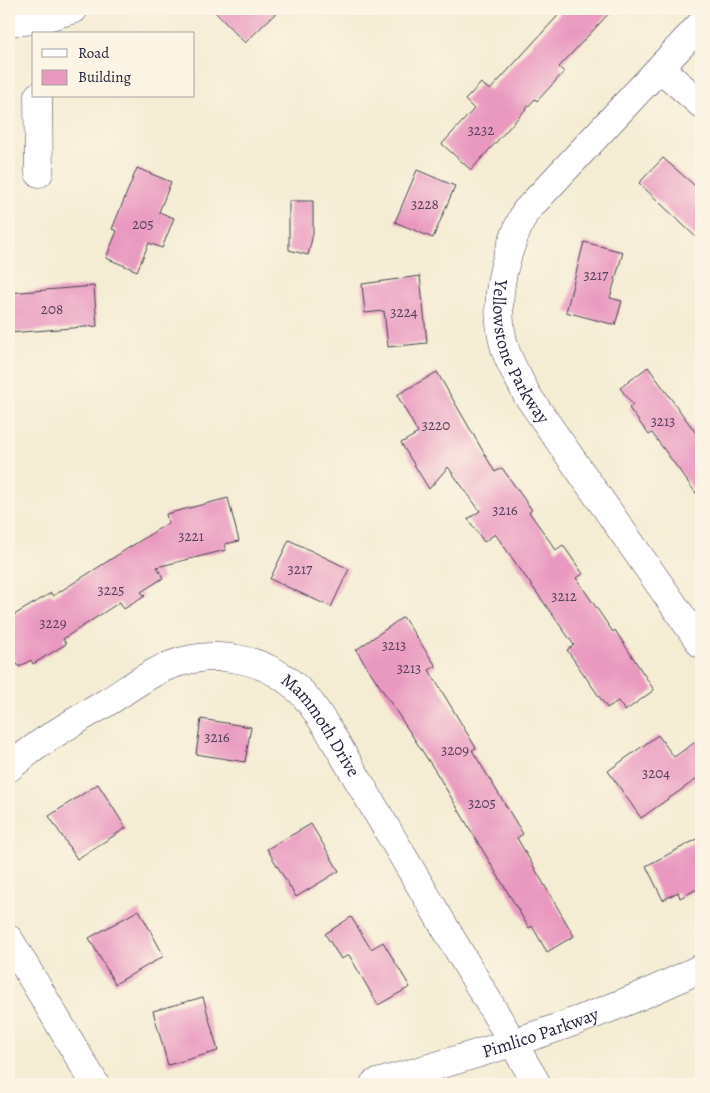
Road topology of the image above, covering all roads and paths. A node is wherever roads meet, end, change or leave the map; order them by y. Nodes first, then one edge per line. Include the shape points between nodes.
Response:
1 (74, 9) edge
2 (9, 22) edge
3 (701, 24) edge
4 (37, 27) edge
5 (661, 69) junction
6 (38, 98) edge
7 (701, 104) edge
8 (39, 173) dead end
9 (701, 644) edge
10 (9, 768) edge
11 (9, 939) edge
12 (701, 968) edge
13 (513, 1044) junction
14 (95, 1084) edge
15 (374, 1084) edge
16 (537, 1084) edge

1 - 4 street
2 - 4 street
3 - 5 street, Yellowstone Parkway
5 - 7 street
5 - 9 street, Yellowstone Parkway via 525,212 509,245 499,321 506,351 527,395
6 - 8 street
10 - 13 street, Mammoth Drive via 29,749 167,666 198,656 230,657 280,674 302,693 328,729
11 - 14 street
12 - 13 street, Pimlico Parkway via 650,993
13 - 15 street, Pimlico Parkway
13 - 16 street, Mammoth Drive

